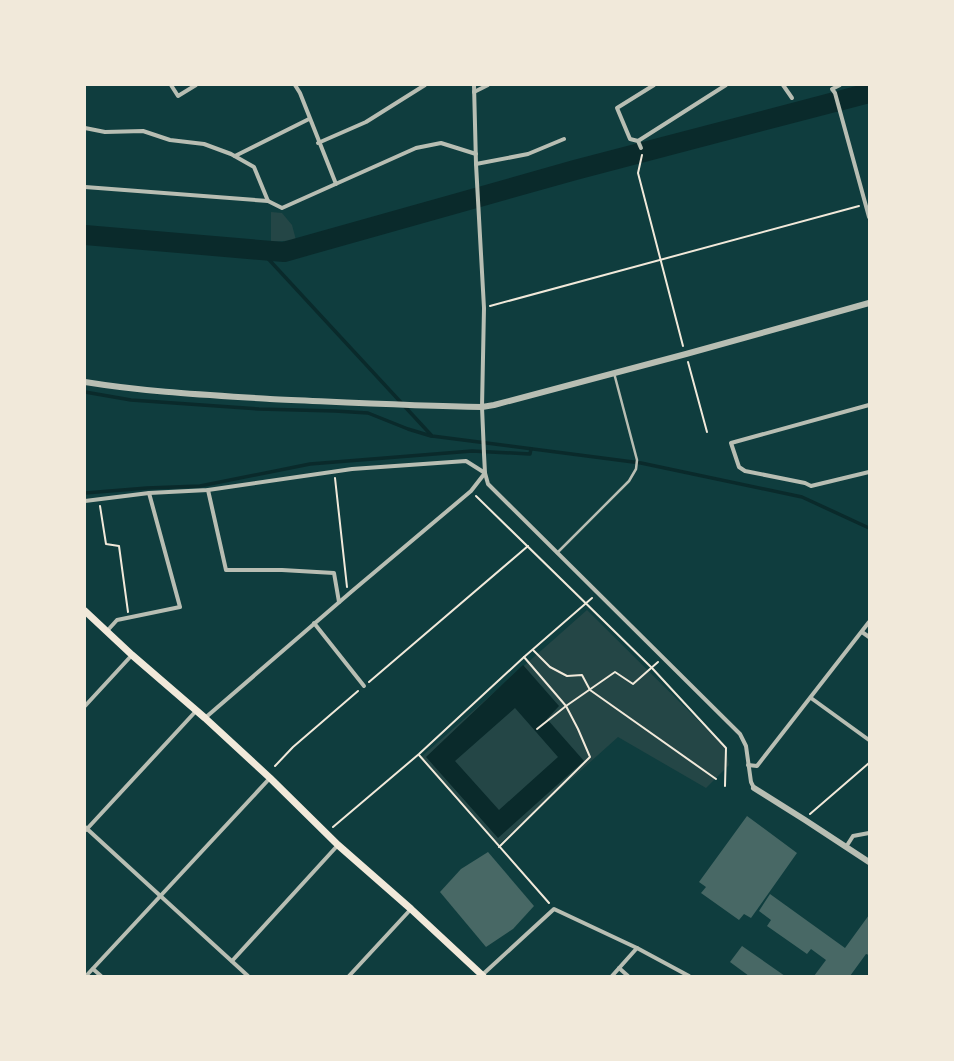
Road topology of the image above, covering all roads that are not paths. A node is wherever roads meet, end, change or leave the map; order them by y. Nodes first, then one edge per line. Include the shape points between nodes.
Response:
1 (171, 85) edge
2 (196, 85) edge
3 (295, 85) edge
4 (425, 85) edge
5 (474, 85) edge
6 (488, 85) edge
7 (654, 85) edge
8 (726, 85) edge
9 (783, 85) edge
10 (840, 85) edge
11 (832, 89) edge
12 (474, 92) junction
13 (792, 98) dead end
14 (309, 119) junction
15 (85, 128) edge
16 (564, 139) dead end
17 (638, 141) junction
18 (318, 143) junction
19 (641, 148) dead end
20 (476, 154) junction
21 (235, 156) junction
22 (476, 164) junction
23 (336, 184) junction
24 (85, 187) edge
25 (268, 201) junction
26 (869, 217) edge
27 (869, 303) edge
28 (614, 373) junction
29 (85, 382) edge
30 (869, 405) edge
31 (482, 407) junction
32 (869, 472) edge
33 (485, 474) junction
34 (208, 490) junction
35 (149, 493) junction
36 (85, 501) edge
37 (557, 553) junction
38 (339, 602) junction
39 (85, 611) edge
40 (869, 622) edge
41 (314, 623) junction
42 (106, 631) junction
43 (862, 632) junction
44 (869, 637) edge
45 (132, 655) junction
46 (364, 686) road end
47 (811, 698) junction
48 (85, 706) edge
49 (196, 711) junction
50 (205, 718) junction
51 (869, 740) edge
52 (748, 765) junction
53 (270, 778) junction
54 (754, 788) joint
55 (86, 829) edge
56 (869, 833) edge
57 (338, 845) junction
58 (846, 847) junction
59 (869, 862) edge
60 (161, 896) junction
61 (411, 909) junction
62 (637, 948) junction
63 (232, 961) junction
64 (619, 968) junction
65 (93, 969) junction
66 (86, 976) edge
67 (101, 976) edge
68 (248, 976) edge
69 (349, 976) edge
70 (482, 976) edge
71 (612, 976) edge
72 (628, 976) edge
73 (689, 976) edge

1 - 2 street via 178,96
3 - 14 street
4 - 18 street via 366,122
5 - 12 street
6 - 12 street
7 - 17 street via 618,108 630,139
8 - 17 street
9 - 13 street
10 - 11 street
11 - 26 street via 839,106
12 - 20 street
14 - 18 street
14 - 21 street
15 - 21 street via 104,132 143,131 170,140 204,144
16 - 22 street via 528,154
17 - 19 street
18 - 23 street
20 - 22 street
20 - 23 street via 441,143 416,148
21 - 25 street via 254,167
22 - 31 street via 484,308
23 - 25 street via 282,208
24 - 25 street
27 - 28 street
28 - 31 street
28 - 37 lane via 637,460 636,469 629,481
29 - 31 street via 198,395
30 - 32 street via 731,442 739,467 745,471 811,486
31 - 33 street
33 - 34 street via 466,461 334,470
33 - 37 street via 488,484
33 - 38 street via 470,490
34 - 35 street
34 - 38 street via 226,570 334,573
35 - 36 street
35 - 42 street via 180,607 117,620
37 - 52 street via 740,734 746,746
38 - 41 street
39 - 42 main road
40 - 43 street
41 - 46 street
41 - 50 street
42 - 45 main road
43 - 44 street
43 - 47 street
45 - 48 street
45 - 49 main road
47 - 51 street
47 - 52 street via 757,766
49 - 50 main road
49 - 55 street
50 - 53 main road
52 - 54 street
53 - 57 main road
53 - 60 street
54 - 58 street
55 - 60 street
56 - 58 street via 853,836
57 - 61 main road
57 - 63 street
58 - 59 street
60 - 63 street
60 - 65 street
61 - 69 street
61 - 70 main road
62 - 64 street
62 - 70 street via 554,908
62 - 73 street
63 - 68 street
64 - 71 street
64 - 72 street
65 - 66 street
65 - 67 street

